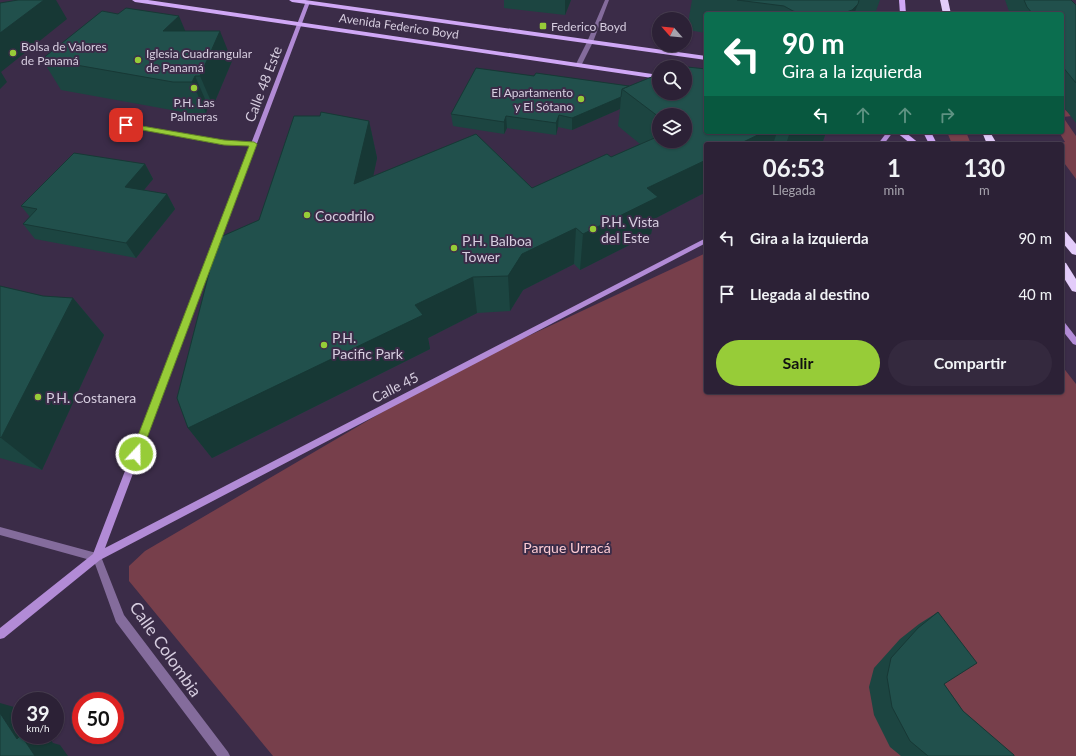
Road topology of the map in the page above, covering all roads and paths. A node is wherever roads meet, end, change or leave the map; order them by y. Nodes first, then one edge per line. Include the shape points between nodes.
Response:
1 (134, 0) edge
2 (292, 0) edge
3 (607, 0) edge
4 (902, 0) edge
5 (944, 0) edge
6 (309, 1) edge
7 (903, 12) edge
8 (946, 12) edge
9 (300, 24) junction
10 (590, 42) junction
11 (704, 58) edge
12 (579, 64) junction
13 (652, 76) edge
14 (126, 125) dead end
15 (888, 134) edge
16 (903, 134) edge
17 (882, 142) edge
18 (913, 142) edge
19 (254, 144) junction
20 (1064, 237) edge
21 (704, 241) edge
22 (1076, 251) edge
23 (1064, 269) edge
24 (1076, 288) edge
25 (1064, 327) edge
26 (1076, 342) edge
27 (0, 531) edge
28 (96, 557) junction
29 (0, 634) edge
30 (224, 756) edge

1 - 9 main road, Avenida Federico Boyd
2 - 6 main road, Avenida Federico Boyd
3 - 10 street
4 - 7 main road
5 - 8 highway
6 - 9 main road, Calle 48 Este
6 - 10 main road, Avenida Federico Boyd
9 - 12 main road, Avenida Federico Boyd
9 - 19 main road, Calle 48 Este
10 - 11 main road, Avenida Federico Boyd
10 - 12 street
12 - 13 main road, Avenida Federico Boyd
14 - 19 street via 224,142
15 - 17 main road
16 - 18 main road
19 - 28 main road, Calle 48 Este
20 - 22 highway
21 - 28 main road, Calle 45
23 - 24 highway
25 - 26 main road
27 - 28 street
28 - 29 main road, Calle 45
28 - 30 street, Calle Colombia via 120,618

